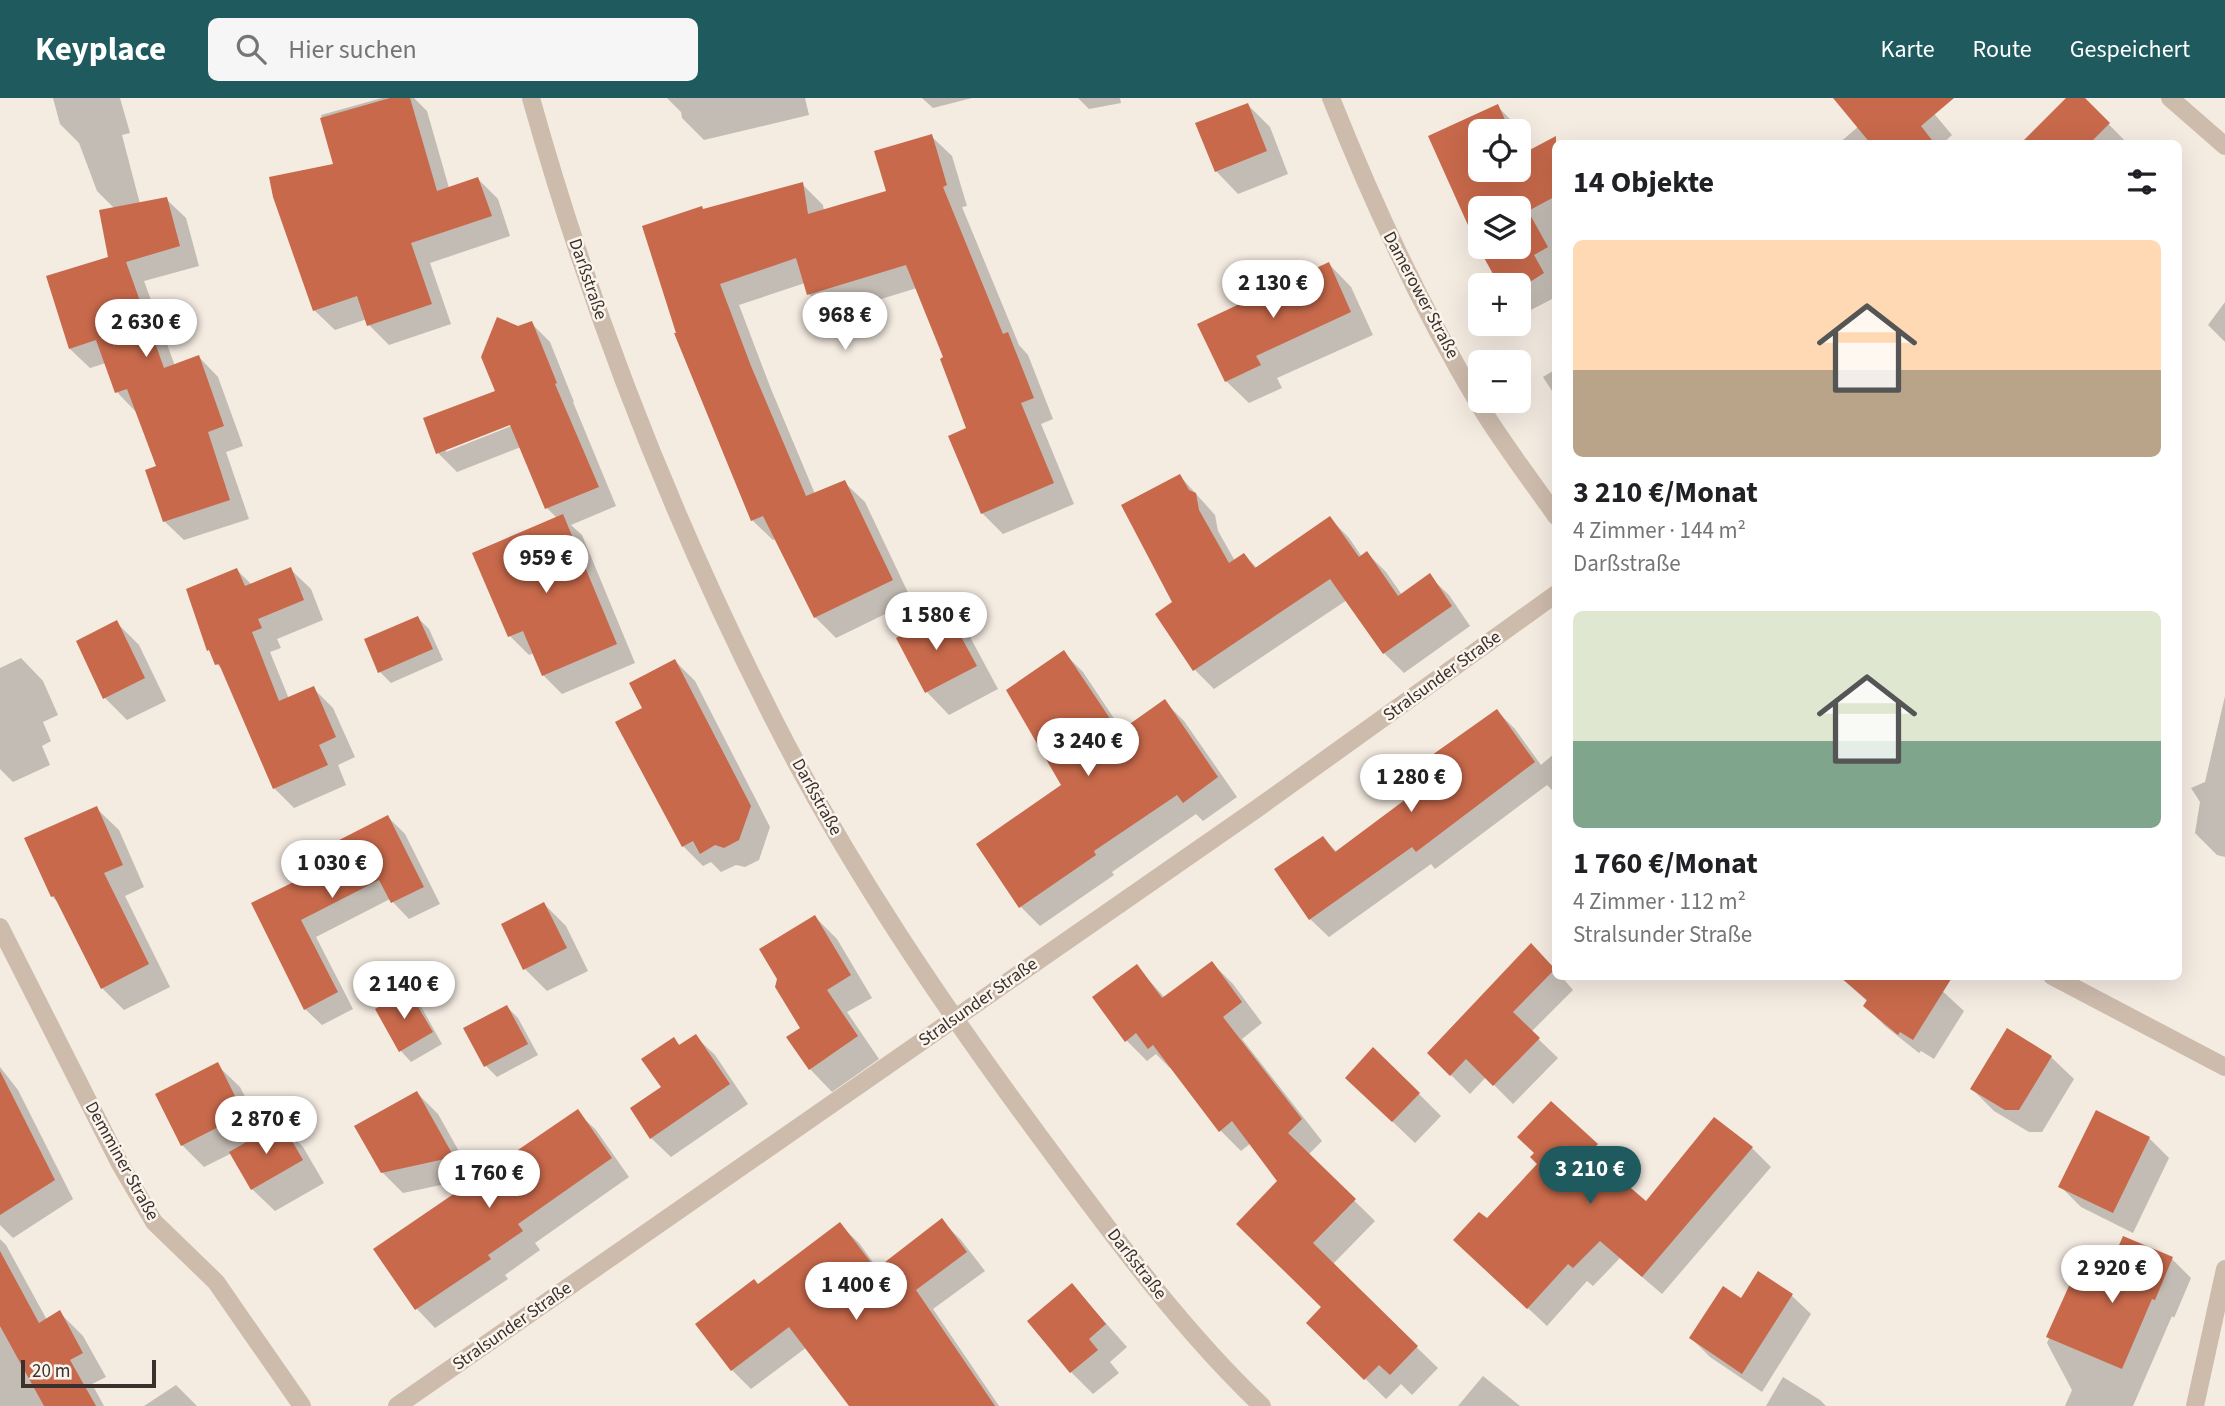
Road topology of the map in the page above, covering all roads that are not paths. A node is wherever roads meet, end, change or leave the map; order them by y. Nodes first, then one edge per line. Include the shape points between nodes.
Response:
1 (531, 98) edge
2 (1331, 98) edge
3 (2170, 98) edge
4 (2225, 146) edge
5 (1552, 510) edge
6 (1552, 597) edge
7 (0, 927) edge
8 (2060, 980) edge
9 (954, 1019) junction
10 (2225, 1067) edge
11 (2225, 1269) edge
12 (302, 1406) edge
13 (397, 1406) edge
14 (1262, 1406) edge
15 (2194, 1406) edge

1 - 9 street, Darßstraße via 559,198 624,384 712,590 775,723
2 - 5 street, Damerower Straße via 1413,285 1481,407
3 - 4 street
6 - 9 street, Stralsunder Straße
7 - 12 street, Demminer Straße via 154,1222 216,1282
8 - 10 street
9 - 13 street, Stralsunder Straße
9 - 14 street, Darßstraße via 1182,1321
11 - 15 street

